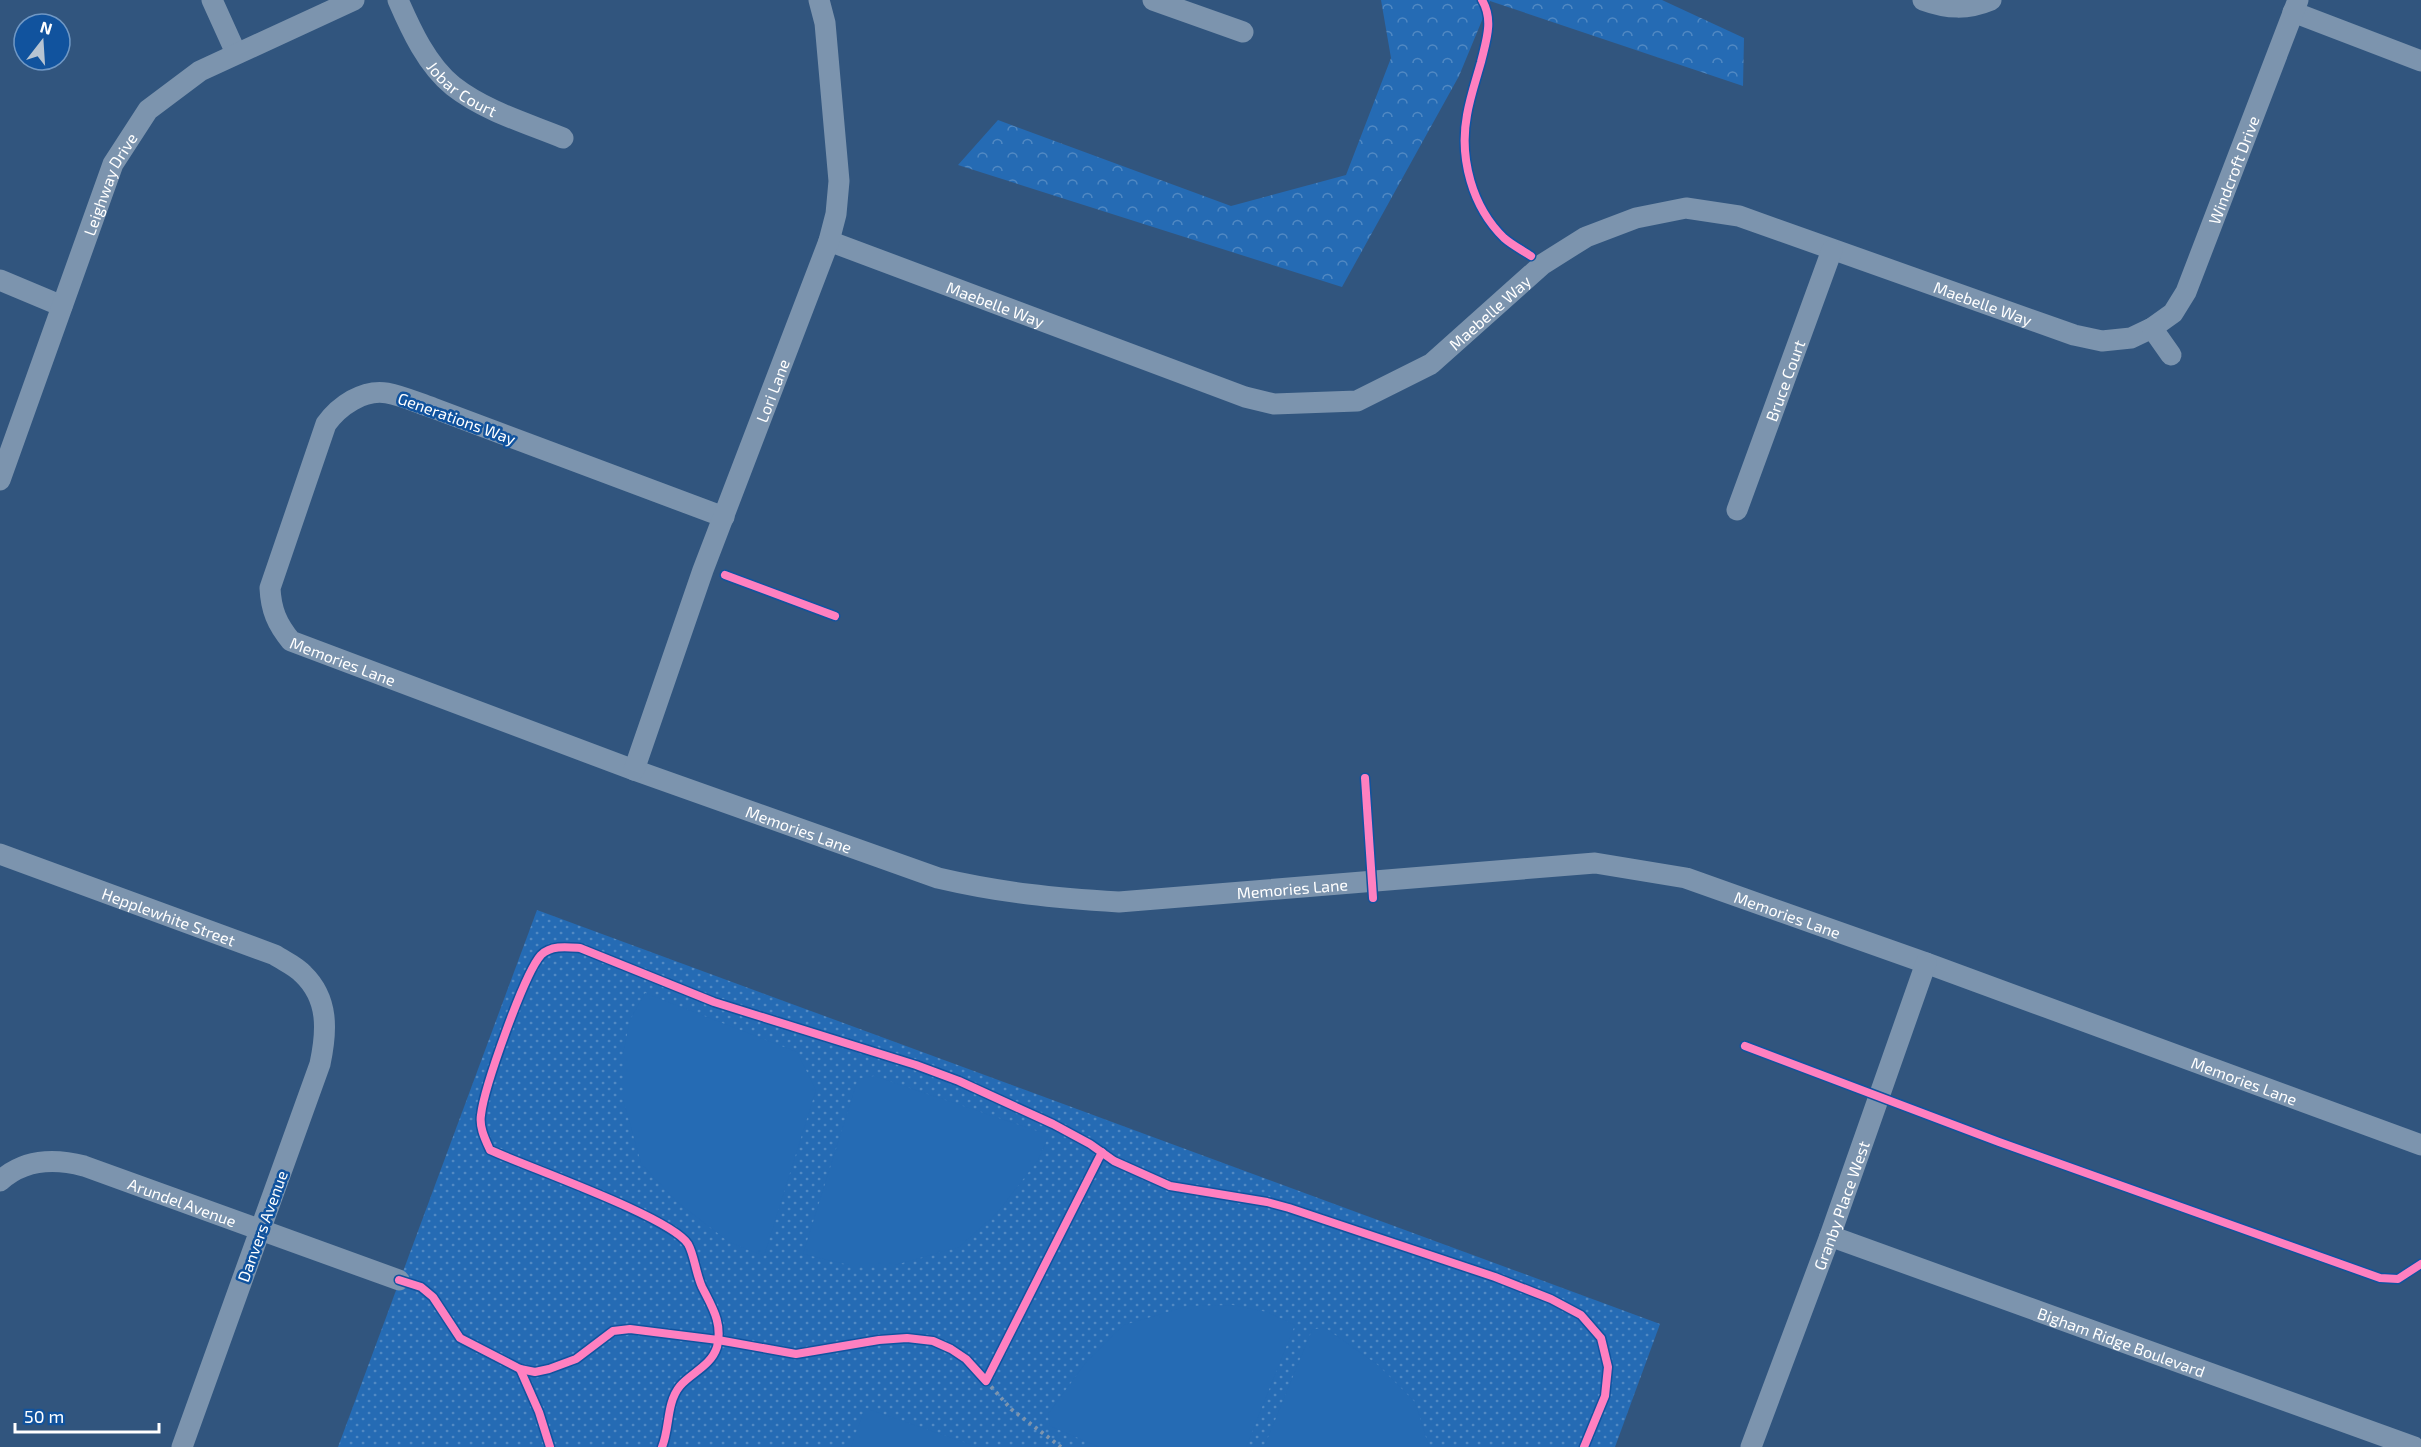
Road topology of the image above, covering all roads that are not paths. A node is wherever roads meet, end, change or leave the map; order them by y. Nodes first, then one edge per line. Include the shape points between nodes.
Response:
1 (212, 0) edge
2 (354, 0) edge
3 (398, 0) edge
4 (819, 0) edge
5 (1153, 0) edge
6 (1923, 0) edge
7 (1990, 0) edge
8 (2296, 6) edge
9 (1243, 32) dead end
10 (236, 53) junction
11 (2421, 61) edge
12 (563, 138) dead end
13 (829, 241) junction
14 (1832, 250) junction
15 (0, 280) edge
16 (62, 306) junction
17 (2152, 328) junction
18 (2171, 355) dead end
19 (0, 480) edge
20 (1737, 510) dead end
21 (724, 517) junction
22 (277, 623) joint
23 (634, 770) junction
24 (0, 854) edge
25 (1926, 963) junction
26 (322, 1002) joint
27 (2421, 1145) edge
28 (0, 1181) edge
29 (261, 1230) junction
30 (1830, 1236) junction
31 (399, 1280) dead end
32 (182, 1447) edge
33 (1751, 1447) edge
34 (2414, 1447) edge

1 - 10 street
2 - 10 street, Leighway Drive
3 - 12 street, Jobar Court via 432,63 453,85 477,102
4 - 13 street, Lori Lane via 825,23 839,181
5 - 9 street
6 - 7 street via 1958,9
8 - 11 street
8 - 17 street, Windcroft Drive via 2186,292 2174,313
10 - 16 street, Leighway Drive via 200,71 148,110 113,164
13 - 14 street, Maebelle Way via 1245,397 1274,404 1357,401 1431,364 1543,264 1587,237 1636,218 1686,208 1739,216
13 - 21 street, Lori Lane
14 - 17 street, Maebelle Way via 2074,335 2102,341 2131,338
14 - 20 street, Bruce Court
15 - 16 street
16 - 19 street, Leighway Drive
17 - 18 street
21 - 22 street, Generations Way via 433,408 386,392 365,394 336,411 326,424 270,588
21 - 23 street, Lori Lane
22 - 23 street, Memories Lane via 291,641
23 - 25 street, Memories Lane via 938,878 990,891 1119,902 1595,863 1686,878
24 - 26 street, Hepplewhite Street via 275,955 303,974
25 - 27 street, Memories Lane
25 - 30 street, Granby Place West
26 - 29 street, Danvers Avenue via 326,1033 321,1064
28 - 29 street, Arundel Avenue via 24,1166 63,1161
29 - 31 street, Arundel Avenue
29 - 32 street, Danvers Avenue
30 - 33 street, Granby Place West
30 - 34 street, Bigham Ridge Boulevard

